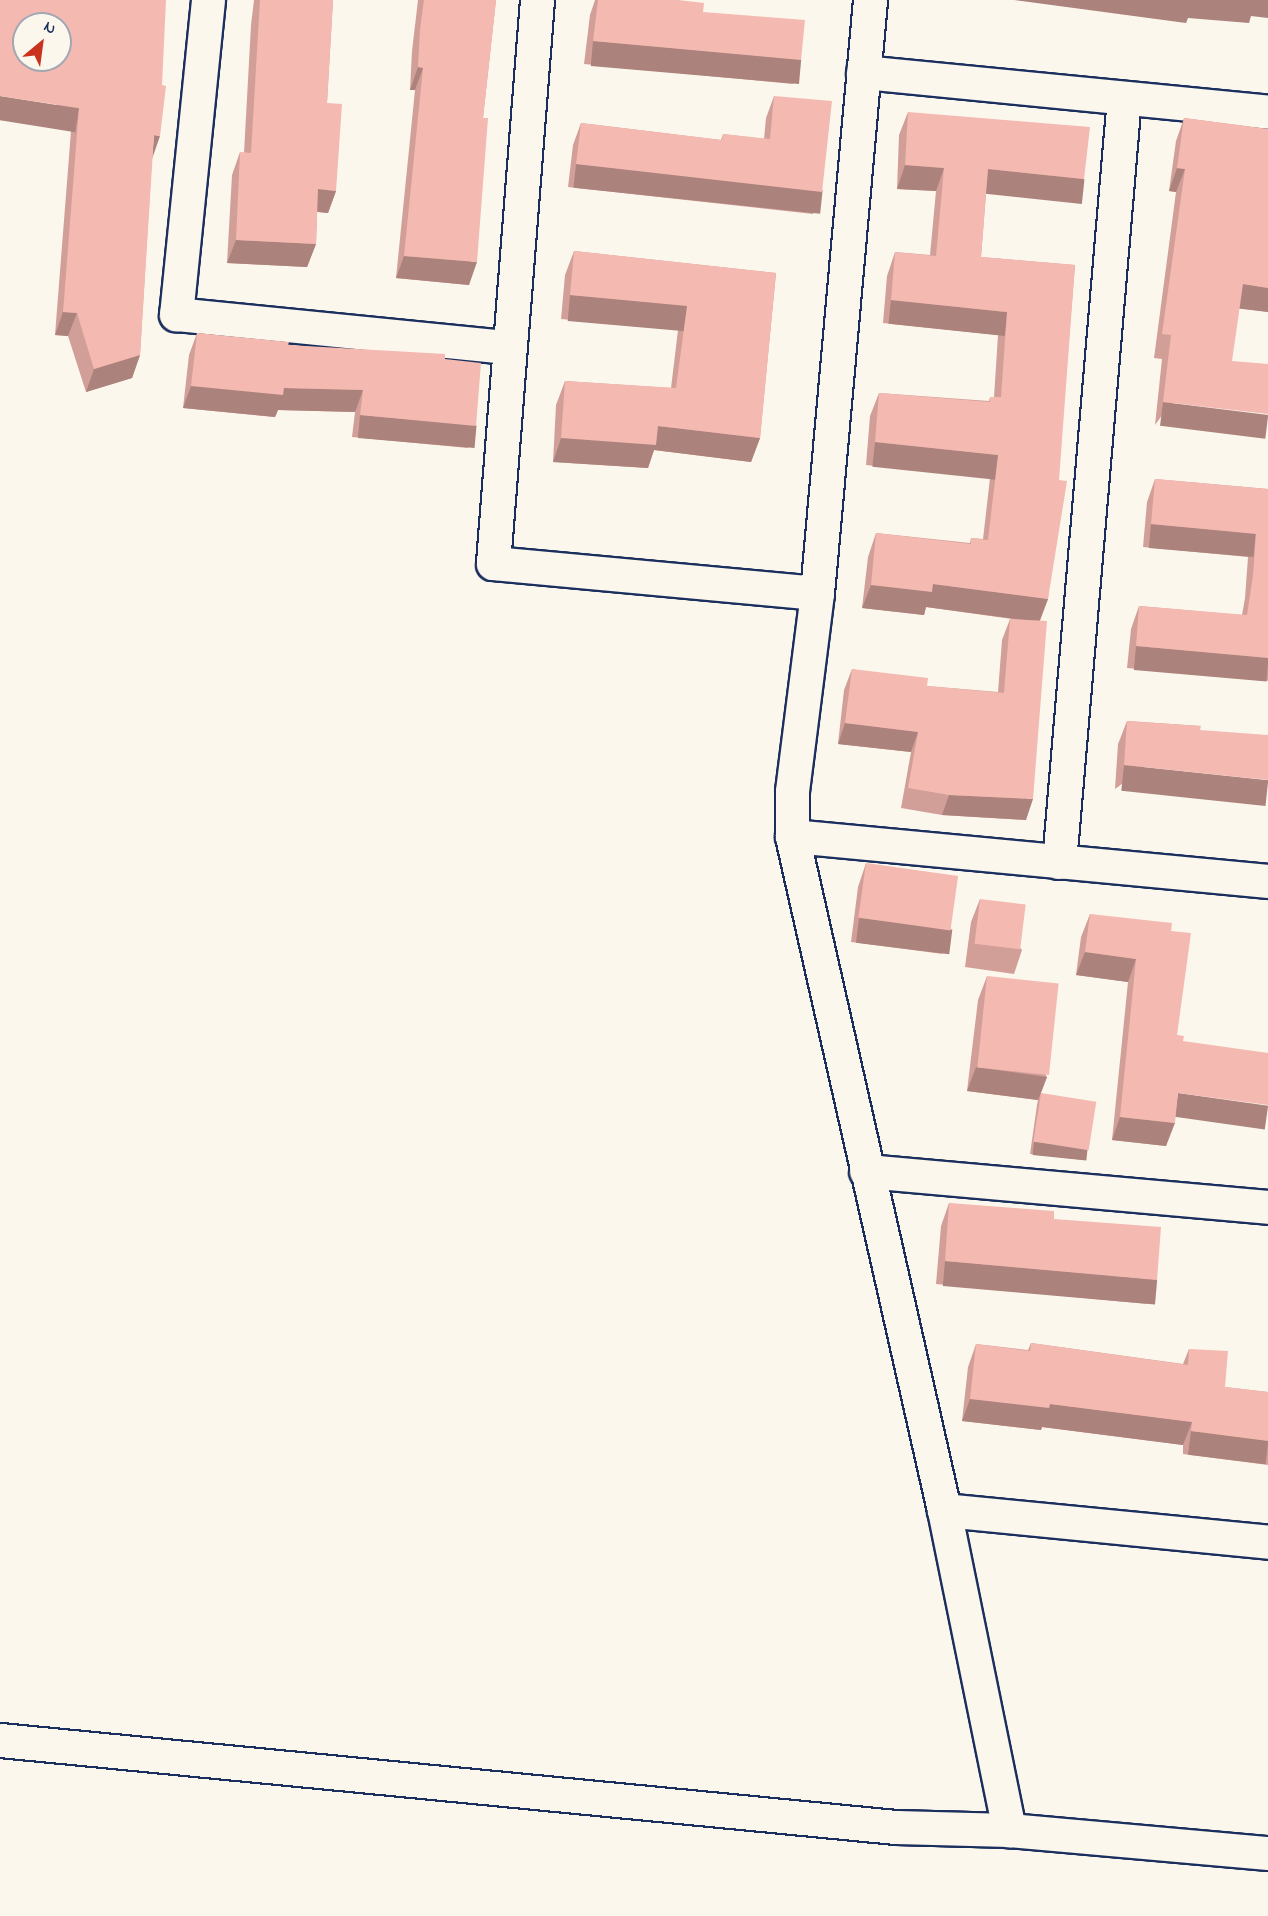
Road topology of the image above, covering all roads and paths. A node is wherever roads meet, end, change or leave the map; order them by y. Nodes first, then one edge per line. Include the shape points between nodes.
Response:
1 (208, 0) edge
2 (537, 0) edge
3 (870, 0) edge
4 (863, 72) junction
5 (1124, 98) junction
6 (1268, 112) edge
7 (508, 347) junction
8 (817, 593) junction
9 (792, 836) junction
10 (1059, 861) junction
11 (1268, 881) edge
12 (867, 1171) junction
13 (1268, 1208) edge
14 (944, 1510) junction
15 (1268, 1542) edge
16 (0, 1740) edge
17 (1009, 1830) junction
18 (1268, 1852) edge

1 - 7 street via 176,314
2 - 7 street
3 - 4 street
4 - 5 street
4 - 8 street
5 - 6 street
5 - 10 street
7 - 8 street via 493,563
8 - 9 street via 792,791
9 - 10 street
9 - 12 street
10 - 11 street
12 - 13 street
12 - 14 street
14 - 15 street
14 - 17 street
16 - 17 street via 896,1827
17 - 18 street

